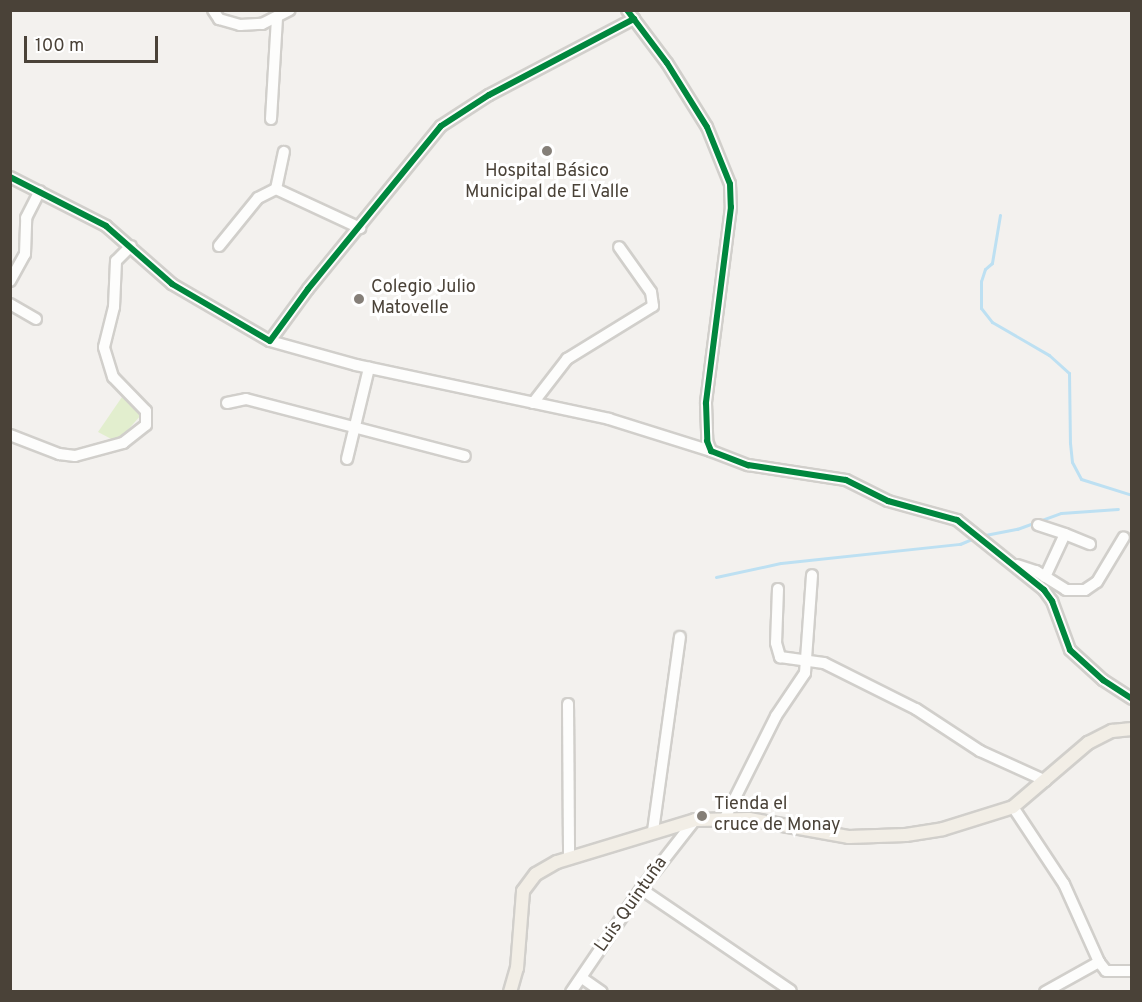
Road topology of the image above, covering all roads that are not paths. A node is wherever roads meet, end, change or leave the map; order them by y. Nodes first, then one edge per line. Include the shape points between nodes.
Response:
1 (213, 10) edge
2 (290, 10) edge
3 (630, 15) edge
4 (277, 18) junction
5 (271, 119) dead end
6 (284, 152) dead end
7 (10, 177) edge
8 (276, 189) junction
9 (40, 191) junction
10 (360, 228) junction
11 (131, 246) junction
12 (219, 246) dead end
13 (619, 247) dead end
14 (10, 281) edge
15 (10, 304) edge
16 (36, 319) dead end
17 (270, 341) junction
18 (369, 368) junction
19 (227, 403) dead end
20 (533, 403) junction
21 (356, 426) junction
22 (10, 435) edge
23 (711, 451) junction
24 (465, 456) dead end
25 (347, 459) dead end
26 (1038, 525) dead end
27 (1065, 534) junction
28 (1124, 537) dead end
29 (1090, 544) dead end
30 (1014, 564) junction
31 (812, 574) dead end
32 (1045, 576) junction
33 (778, 590) dead end
34 (680, 637) dead end
35 (807, 659) junction
36 (1131, 699) edge
37 (568, 704) dead end
38 (1131, 729) edge
39 (1046, 781) junction
40 (1013, 807) junction
41 (695, 820) junction
42 (724, 820) junction
43 (653, 831) junction
44 (569, 859) junction
45 (641, 889) junction
46 (1099, 962) junction
47 (1131, 971) edge
48 (582, 978) junction
49 (791, 991) edge
50 (510, 992) edge
51 (571, 992) edge
52 (602, 992) edge
53 (1045, 992) edge

1 - 4 street via 219,19 240,25 262,24
2 - 4 street
3 - 10 street via 441,126
3 - 23 street via 707,127 730,184 731,207 706,403
4 - 5 street
6 - 8 street
7 - 9 street
8 - 10 street
8 - 12 street via 258,198
9 - 11 street via 106,226
9 - 14 street via 26,218 26,254
10 - 17 street
11 - 17 street via 172,284
11 - 22 street via 116,261 114,307 104,347 113,376 146,411 146,425 123,442 75,456 59,454
13 - 20 street via 651,292 653,306 567,359
15 - 16 street
17 - 18 street
18 - 20 street
18 - 21 street
19 - 21 street via 246,399
20 - 23 street via 609,419
21 - 24 street
21 - 25 street
23 - 30 street via 748,465 846,480 888,501 957,520
26 - 27 street
27 - 29 street
27 - 32 street
28 - 32 street via 1097,582 1085,590 1066,590
30 - 32 street via 1025,565
30 - 36 street via 1052,602 1063,637 1082,663
31 - 35 street
33 - 35 street via 777,651 780,657
34 - 43 street
35 - 39 street via 824,663 916,709 980,751
35 - 42 street via 805,673 776,716
37 - 44 street
38 - 39 main road via 1112,731 1088,743
39 - 40 main road
40 - 42 main road via 969,822 906,835 849,837 749,819
40 - 46 street via 1064,884
41 - 42 main road
41 - 43 main road
41 - 45 street, Luis Quintuña
43 - 44 main road
44 - 50 main road via 544,868 523,891 517,968
45 - 48 street, Luis Quintuña
45 - 49 street
46 - 47 street via 1106,971
46 - 53 street
48 - 51 street, Luis Quintuña
48 - 52 street

